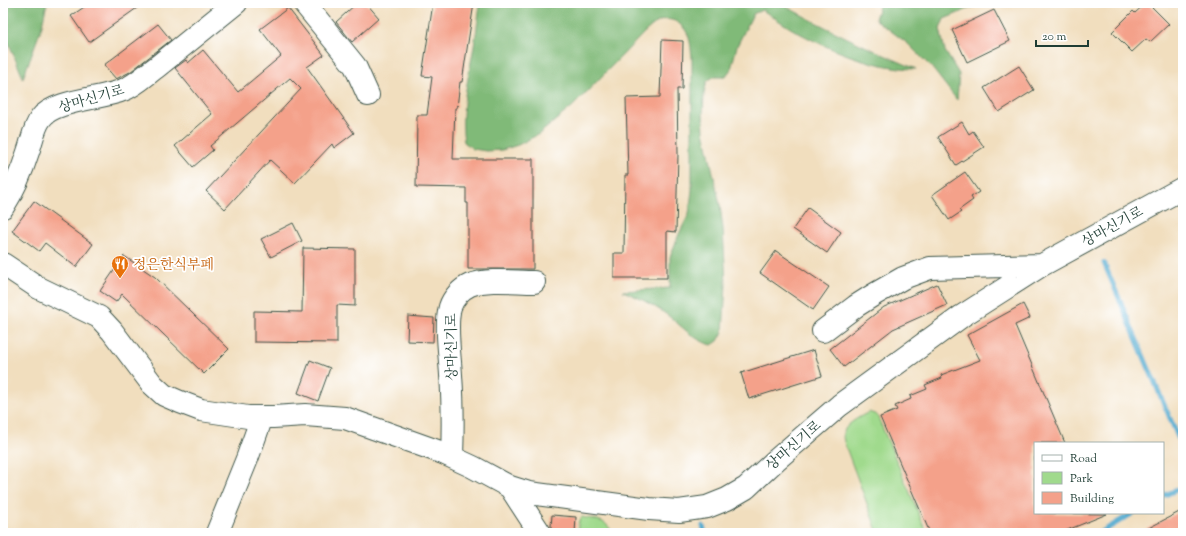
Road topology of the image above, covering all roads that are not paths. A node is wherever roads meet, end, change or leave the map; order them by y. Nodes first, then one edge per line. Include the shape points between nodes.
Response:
1 (236, 3) edge
2 (304, 3) edge
3 (368, 95) dead end
4 (1183, 188) edge
5 (3, 206) edge
6 (3, 264) edge
7 (1042, 265) junction
8 (534, 282) dead end
9 (823, 332) dead end
10 (262, 417) junction
11 (452, 457) junction
12 (510, 487) junction
13 (217, 533) edge
14 (540, 533) edge

1 - 5 street, 상마신기로 via 125,90 65,104 42,117 36,126 24,166 10,197
2 - 3 street via 355,66
4 - 7 street, 상마신기로
6 - 10 street, 상마신기로 via 39,288 99,318 152,384 164,395 201,410
7 - 9 street, 상마신기로 via 930,268 903,278 875,294
7 - 12 street, 상마신기로 via 962,316 840,405 746,488 727,499 707,507 679,511 529,493
8 - 11 street, 상마신기로 via 485,282 470,286 456,295 450,307
10 - 11 street, 상마신기로 via 305,415 345,418
10 - 13 street
11 - 12 street, 상마신기로
12 - 14 street, 상마신기로

